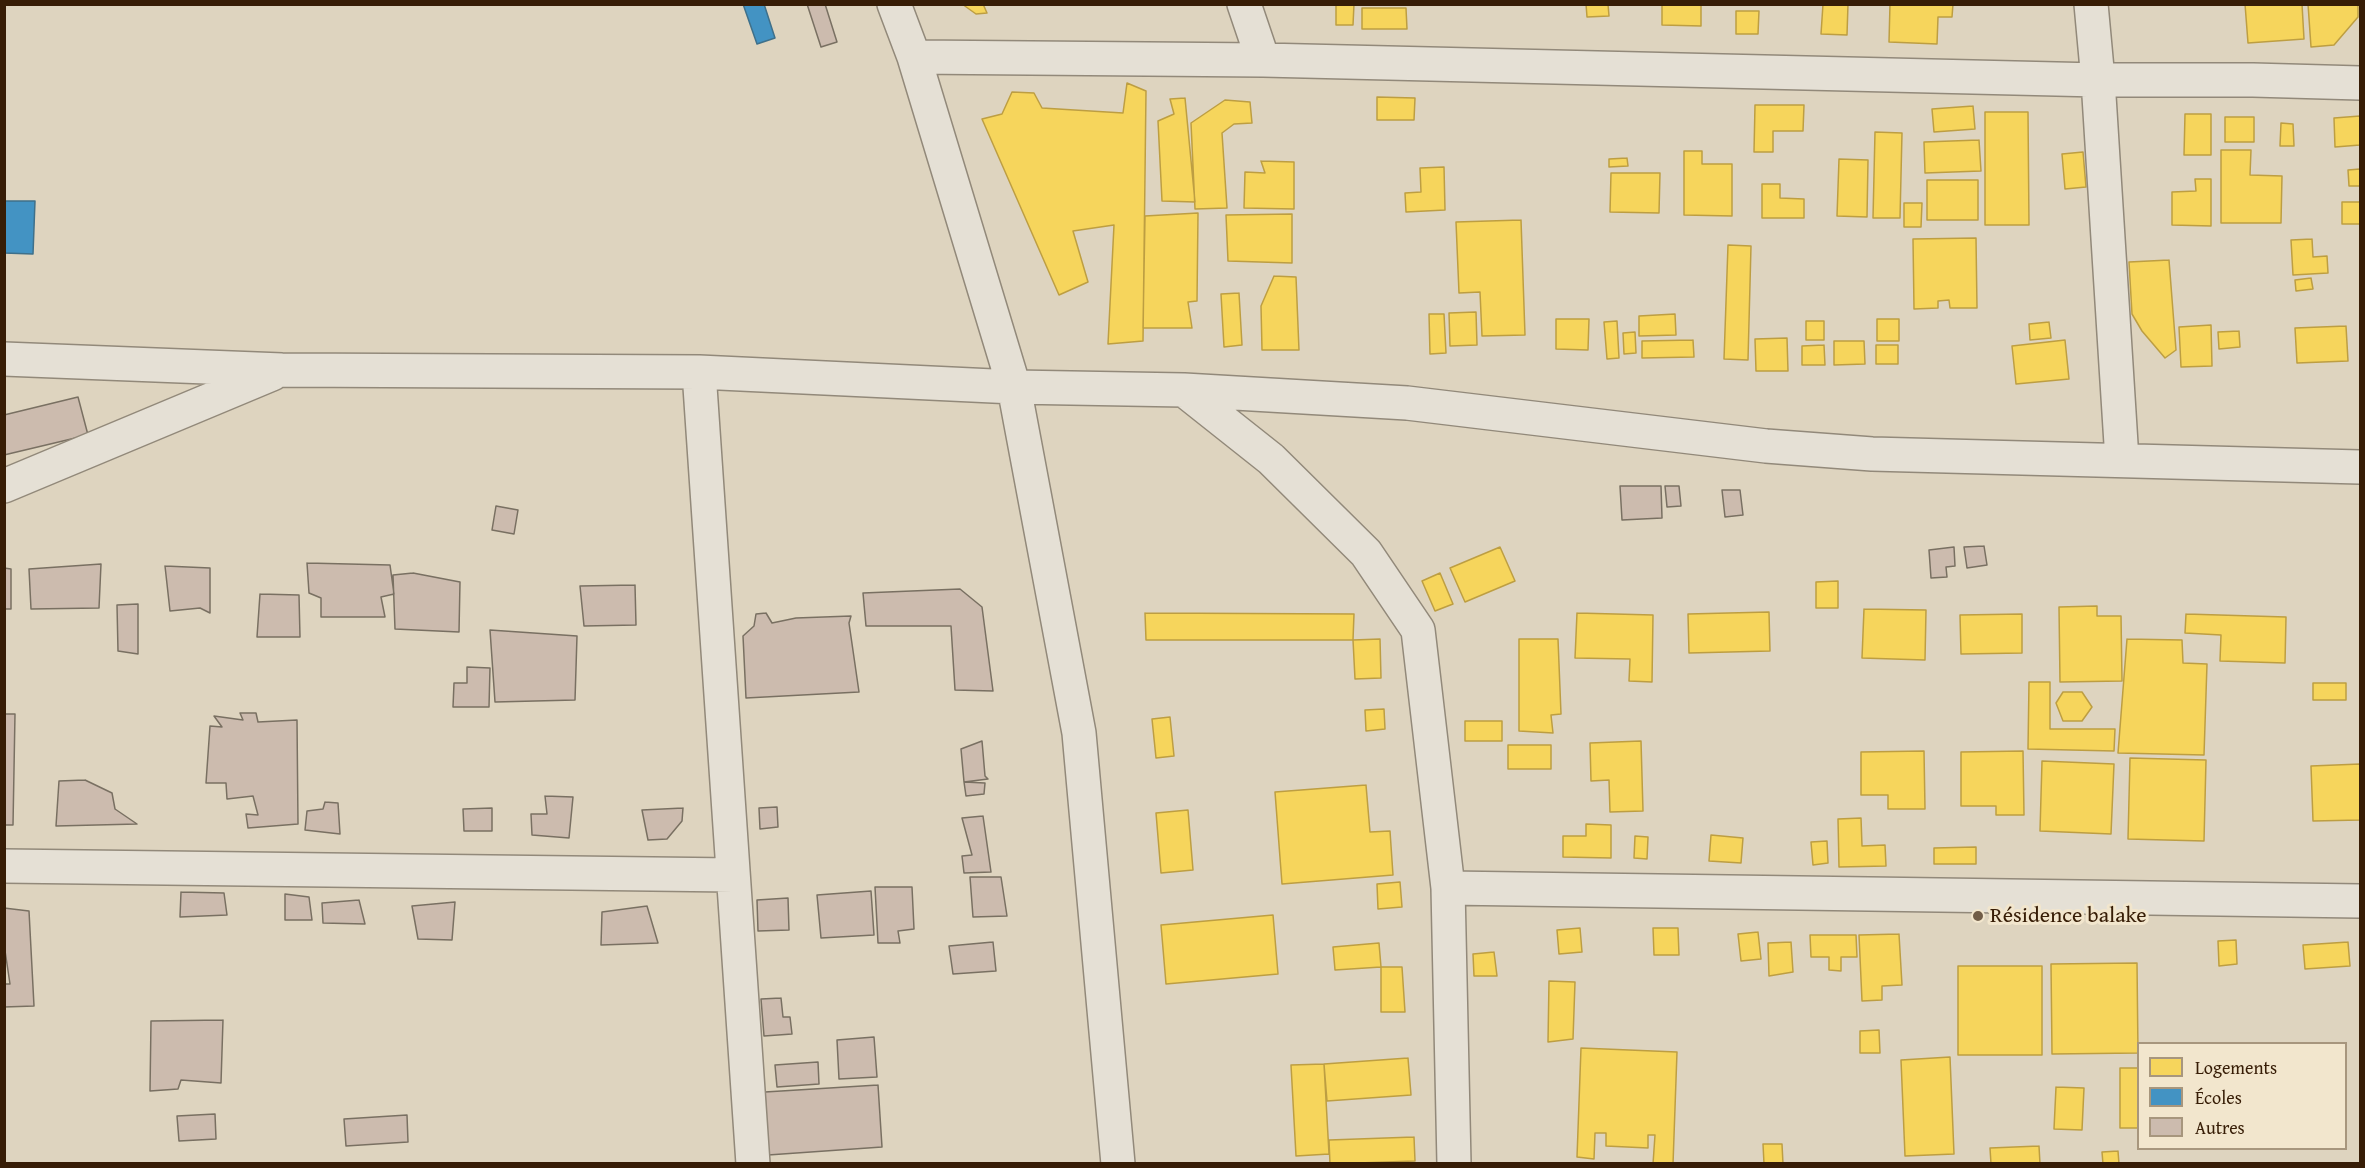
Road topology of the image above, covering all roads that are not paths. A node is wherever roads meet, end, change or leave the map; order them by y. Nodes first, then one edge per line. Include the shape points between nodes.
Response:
1 (894, 4) edge
2 (1244, 4) edge
3 (2091, 4) edge
4 (914, 57) junction
5 (1263, 60) junction
6 (2098, 80) junction
7 (2361, 83) edge
8 (4, 359) edge
9 (282, 370) junction
10 (699, 372) junction
11 (1014, 387) junction
12 (1184, 390) junction
13 (2121, 460) junction
14 (2361, 467) edge
15 (4, 486) edge
16 (4, 866) edge
17 (733, 875) junction
18 (1448, 888) junction
19 (2361, 901) edge
20 (753, 1164) edge
21 (1118, 1164) edge
22 (1454, 1164) edge

1 - 4 street
2 - 5 street
3 - 6 street
4 - 5 street
4 - 11 street
5 - 6 street
6 - 7 street
6 - 13 street
8 - 9 street
9 - 10 street
9 - 15 street
10 - 11 street
10 - 17 street
11 - 12 street
11 - 21 street via 1079,733
12 - 13 street via 1407,403 1766,447 1872,454
12 - 18 street via 1271,459 1366,553 1418,630
13 - 14 street
16 - 17 street
17 - 20 street
18 - 19 street
18 - 22 street

